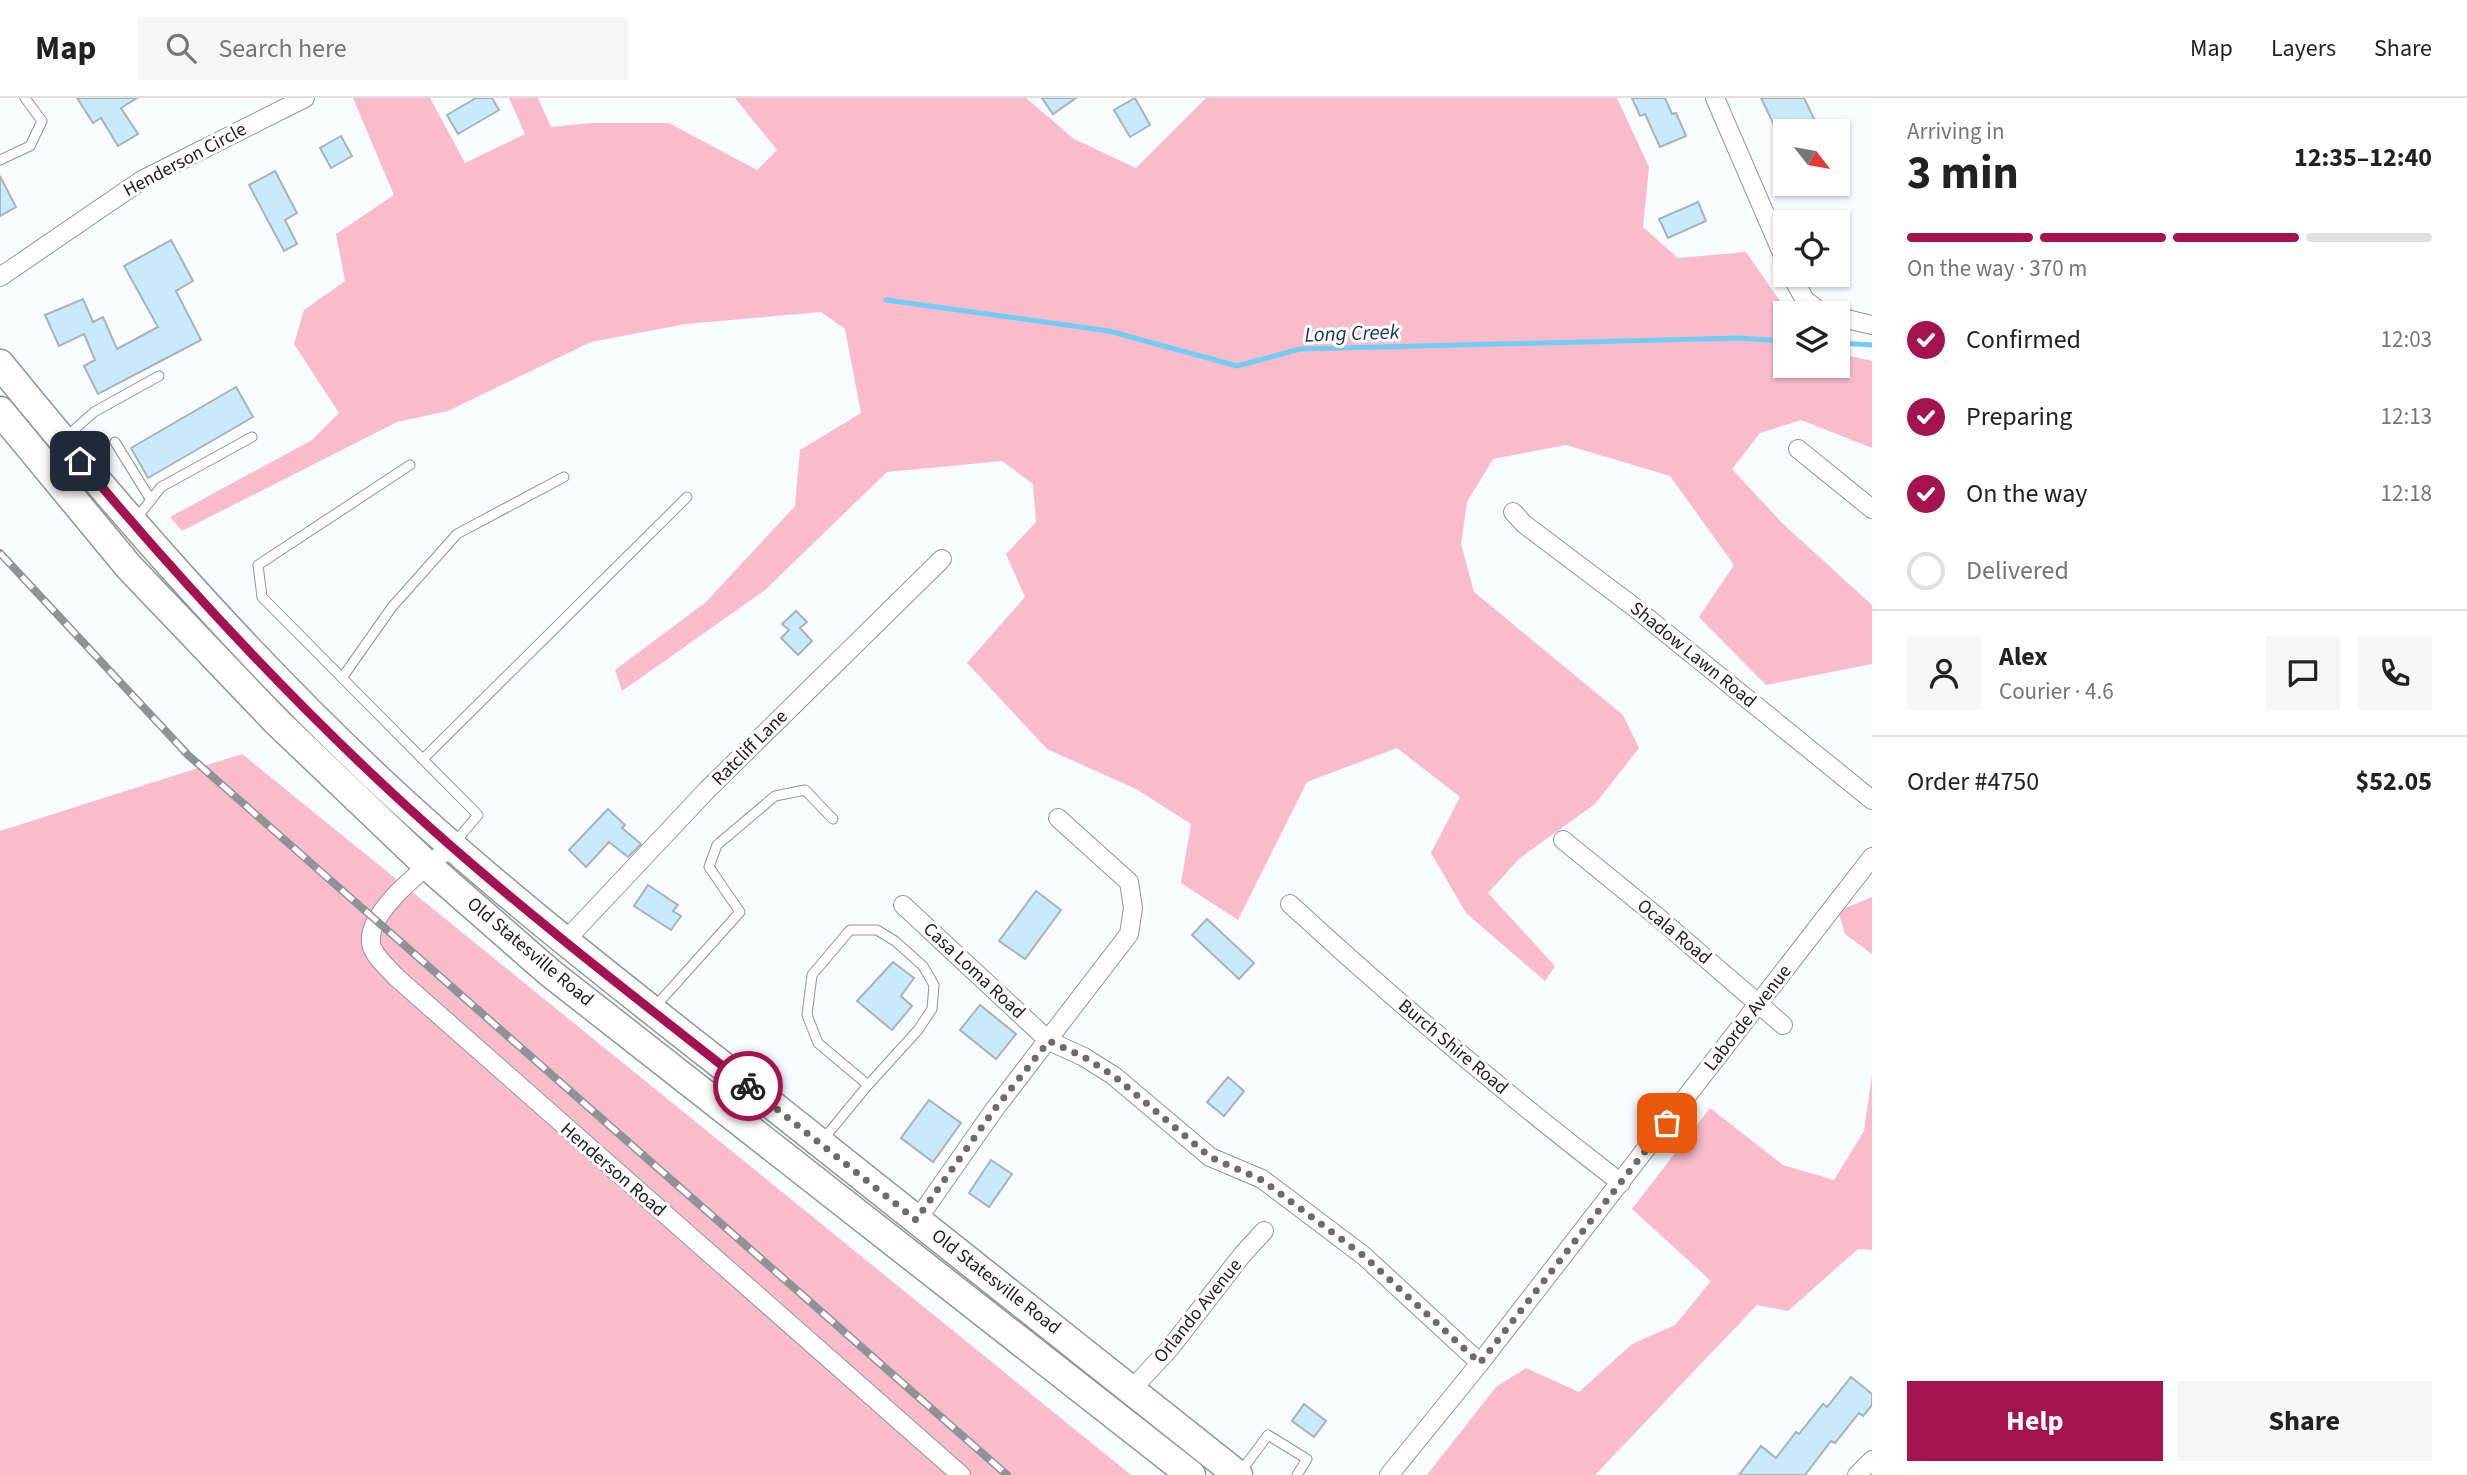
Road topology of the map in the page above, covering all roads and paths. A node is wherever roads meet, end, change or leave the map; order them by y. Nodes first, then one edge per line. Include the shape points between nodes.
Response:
1 (24, 98) edge
2 (305, 98) edge
3 (1715, 98) edge
4 (0, 160) edge
5 (1773, 232) edge
6 (0, 276) edge
7 (1850, 320) edge
8 (1872, 325) edge
9 (0, 363) edge
10 (159, 376) dead end
11 (0, 411) edge
12 (252, 437) dead end
13 (62, 440) junction
14 (115, 442) dead end
15 (1798, 449) dead end
16 (410, 465) dead end
17 (564, 477) dead end
18 (687, 497) dead end
19 (151, 500) junction
20 (1872, 509) edge
21 (1513, 512) dead end
22 (133, 523) junction
23 (942, 559) dead end
24 (342, 678) junction
25 (423, 760) junction
26 (1872, 800) edge
27 (1058, 818) dead end
28 (833, 819) dead end
29 (1563, 840) dead end
30 (452, 846) junction
31 (1872, 858) edge
32 (428, 866) junction
33 (1290, 904) dead end
34 (903, 905) dead end
35 (564, 942) junction
36 (1758, 1004) junction
37 (652, 1010) junction
38 (1783, 1024) dead end
39 (1049, 1041) junction
40 (868, 1085) junction
41 (820, 1143) junction
42 (1621, 1183) junction
43 (916, 1220) junction
44 (1264, 1231) dead end
45 (1480, 1363) junction
46 (1131, 1390) junction
47 (1872, 1460) edge
48 (961, 1475) edge
49 (1191, 1475) edge
50 (1238, 1475) edge
51 (1297, 1475) edge
52 (1389, 1475) edge
53 (1857, 1475) edge

1 - 4 lane via 42,121 30,146
2 - 6 street, Henderson Circle via 142,180
3 - 5 street
7 - 8 street
9 - 13 main road, Old Statesville Road
10 - 13 lane via 94,412
11 - 32 main road, Old Statesville Road via 129,567 276,721
12 - 19 lane via 162,487
13 - 22 main road, Old Statesville Road
14 - 19 lane
15 - 20 street
16 - 24 lane via 258,565 262,597
17 - 24 lane via 457,534 392,607
18 - 25 lane
19 - 22 lane
21 - 26 street, Shadow Lawn Road
22 - 30 main road, Old Statesville Road via 276,678
23 - 35 street, Ratcliff Lane via 707,790
24 - 25 lane
25 - 30 lane via 478,815
27 - 39 street via 1129,882 1133,908 1129,934
28 - 37 lane via 804,790 775,796 717,845 709,867 740,912
29 - 36 street, Ocala Road
30 - 32 street, Henderson Road
30 - 35 main road, Old Statesville Road
31 - 36 street, Laborde Avenue
32 - 48 street, Henderson Road via 406,884 376,922 371,942 377,956
32 - 49 main road, Old Statesville Road via 549,971
33 - 42 street, Burch Shire Road via 1409,1011
34 - 39 street, Casa Loma Road
35 - 37 main road, Old Statesville Road
36 - 38 street, Ocala Road
36 - 42 street, Laborde Avenue
37 - 41 main road, Old Statesville Road
39 - 43 street
39 - 45 street, Casa Loma Road via 1114,1076 1210,1157 1247,1172 1280,1193 1364,1256
40 - 40 lane via 932,1009 934,985 923,966 895,941 877,930 850,930 812,975 807,1015 818,1043
40 - 41 lane
41 - 43 main road, Old Statesville Road
42 - 45 street, Laborde Avenue
43 - 46 main road, Old Statesville Road
44 - 46 street, Orlando Avenue via 1171,1348
45 - 52 street, Laborde Avenue
46 - 50 main road, Old Statesville Road
47 - 53 street
50 - 51 lane via 1268,1435 1307,1459

